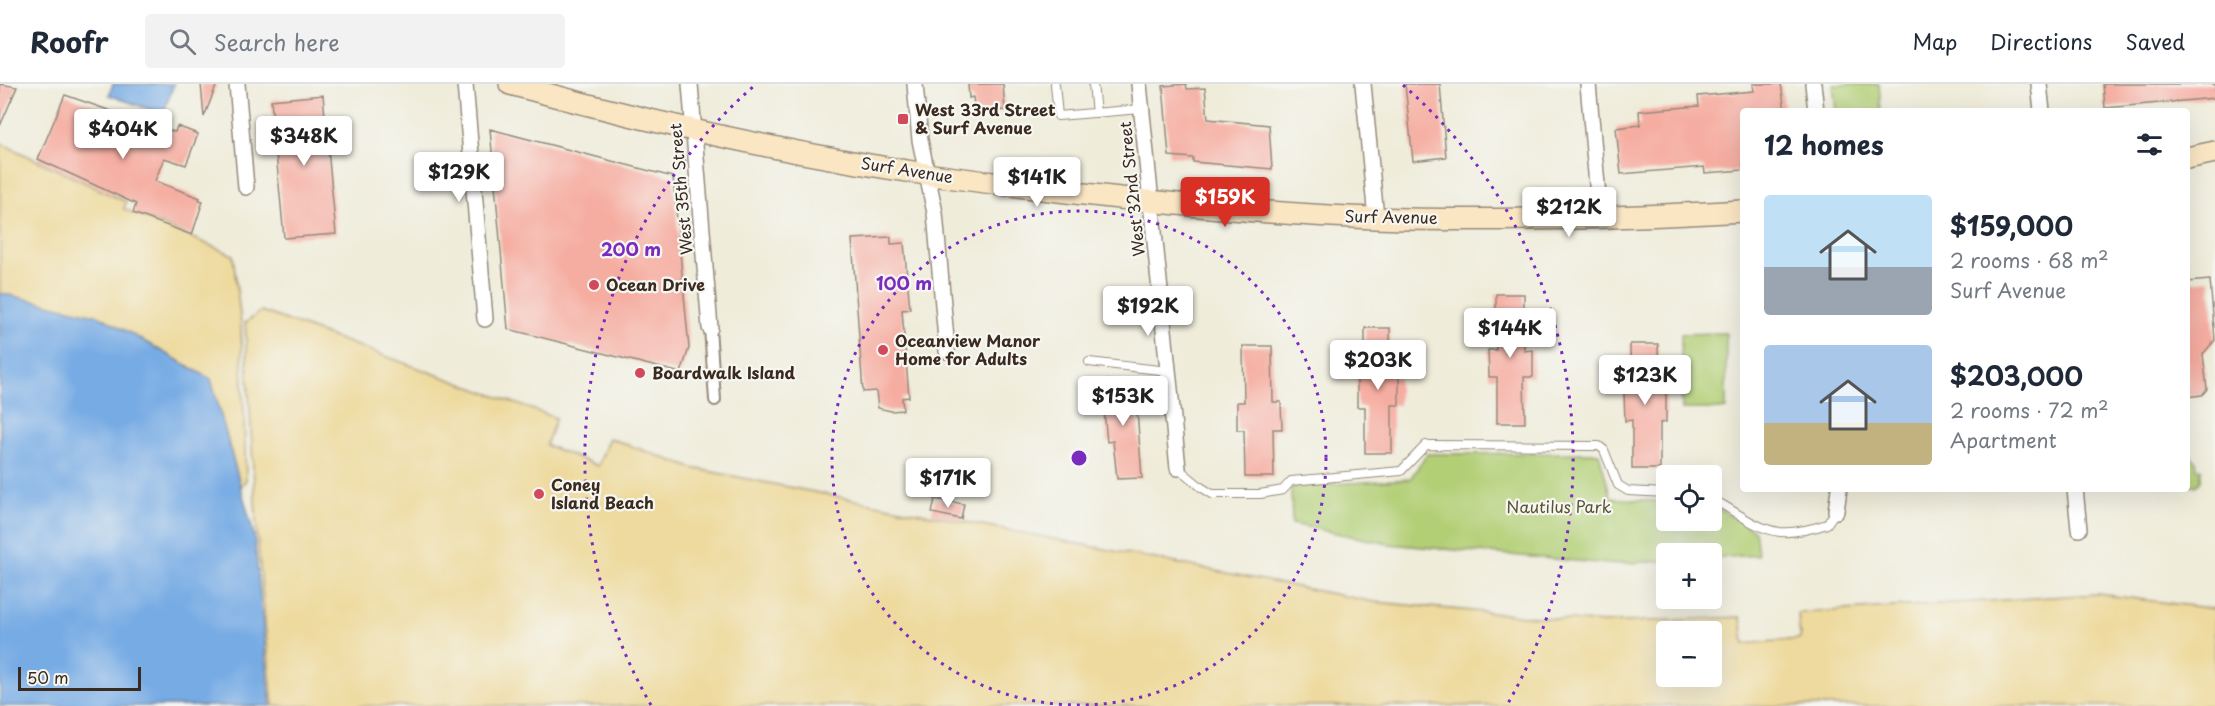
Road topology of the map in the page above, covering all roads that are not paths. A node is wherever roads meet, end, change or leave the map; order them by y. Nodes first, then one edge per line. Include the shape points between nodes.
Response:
1 (237, 84) edge
2 (465, 84) edge
3 (510, 84) edge
4 (690, 84) edge
5 (915, 84) edge
6 (1055, 84) edge
7 (1093, 84) edge
8 (1139, 84) edge
9 (1363, 84) edge
10 (1587, 84) edge
11 (1813, 84) edge
12 (2039, 84) edge
13 (1816, 108) edge
14 (2042, 108) edge
15 (1141, 110) junction
16 (1096, 113) junction
17 (694, 130) junction
18 (2215, 152) edge
19 (2190, 157) edge
20 (926, 174) junction
21 (246, 188) dead end
22 (1153, 202) junction
23 (1740, 211) edge
24 (1376, 218) junction
25 (1600, 218) junction
26 (485, 319) dead end
27 (710, 328) joint
28 (947, 351) dead end
29 (1089, 362) dead end
30 (1168, 371) junction
31 (715, 400) dead end
32 (1178, 468) joint
33 (1656, 492) edge
34 (1839, 492) edge
35 (2075, 492) edge
36 (1722, 505) edge
37 (1836, 511) joint
38 (2079, 529) dead end

1 - 21 street
2 - 26 street
3 - 17 main road, Surf Avenue
4 - 17 street, West 35th Street
5 - 20 street
6 - 16 lane via 1058,116
7 - 16 lane
8 - 15 street, West 32nd Street
9 - 24 street
10 - 25 street
11 - 13 street
12 - 14 street
15 - 16 lane
15 - 22 street, West 32nd Street
17 - 20 main road, Surf Avenue
17 - 27 street, West 35th Street
18 - 19 main road
20 - 22 main road, Surf Avenue
20 - 28 street via 935,213
22 - 24 main road, Surf Avenue
22 - 30 street, West 32nd Street
23 - 25 main road, Surf Avenue
24 - 25 main road, Surf Avenue
27 - 31 street, West 35th Street
29 - 30 lane
30 - 32 street, West 32nd Street
32 - 33 lane via 1212,494 1260,494 1283,490 1291,480 1401,471 1426,445 1599,446 1618,485 1628,491
34 - 37 street
35 - 38 street
36 - 37 lane via 1780,532 1827,525

